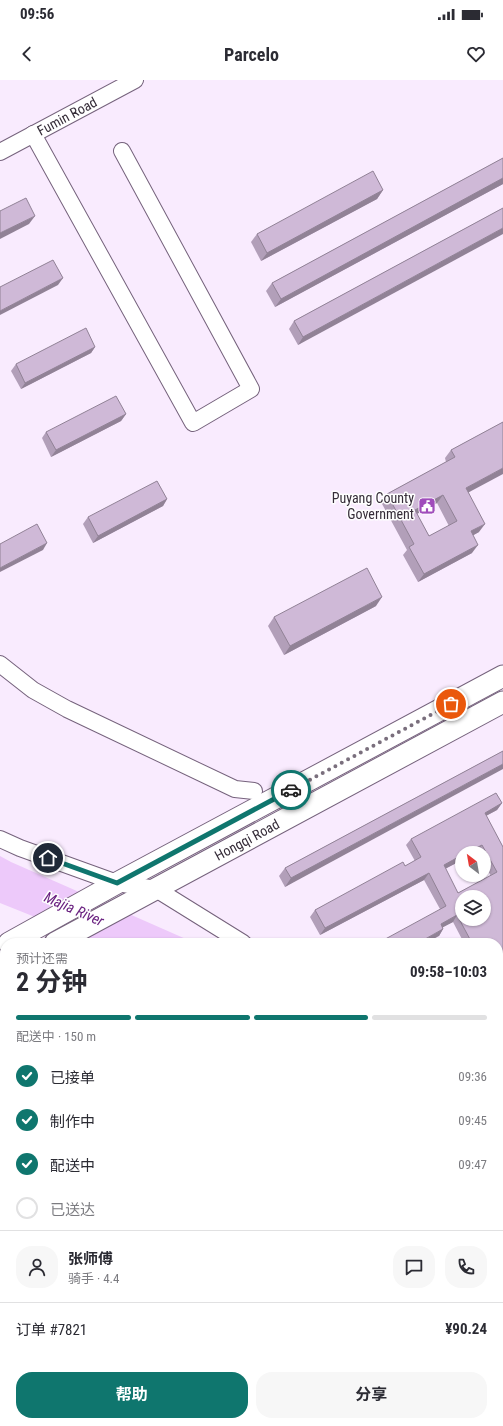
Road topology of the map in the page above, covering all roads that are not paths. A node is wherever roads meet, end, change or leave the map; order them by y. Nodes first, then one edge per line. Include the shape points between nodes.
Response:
1 (134, 80) edge
2 (33, 134) junction
3 (122, 151) dead end
4 (0, 152) edge
5 (0, 664) edge
6 (503, 676) edge
7 (503, 702) edge
8 (385, 739) junction
9 (397, 760) junction
10 (254, 791) dead end
11 (0, 839) edge
12 (110, 887) junction
13 (156, 889) junction
14 (18, 938) edge
15 (65, 938) edge
16 (235, 938) edge

1 - 2 street, Fumin Road
2 - 3 street via 193,423 251,389
2 - 4 street, Fumin Road
5 - 10 street via 33,690 67,708 235,789
6 - 8 main road, Hongqi Road
7 - 9 main road, Hongqi Road
8 - 9 main road
8 - 12 main road, Hongqi Road
9 - 13 main road, Hongqi Road
11 - 12 street
12 - 13 street
12 - 14 main road, Hongqi Road
13 - 15 main road, Hongqi Road
13 - 16 street

